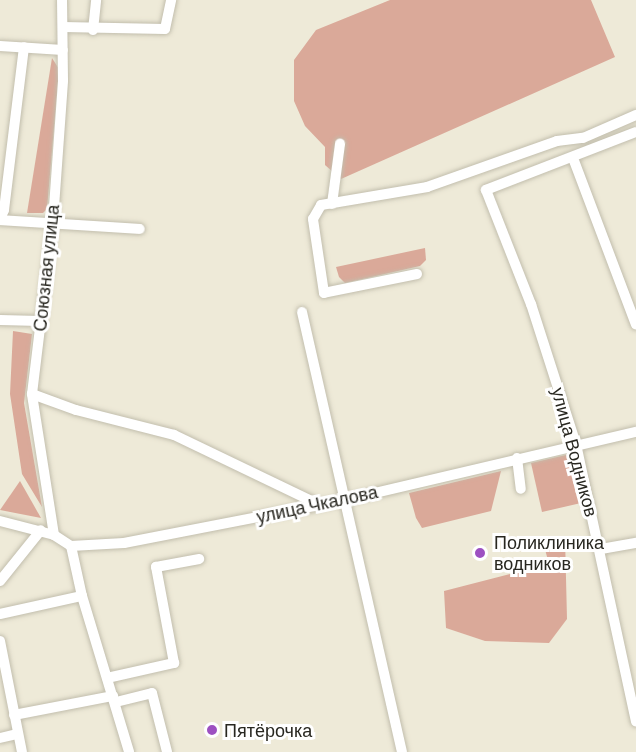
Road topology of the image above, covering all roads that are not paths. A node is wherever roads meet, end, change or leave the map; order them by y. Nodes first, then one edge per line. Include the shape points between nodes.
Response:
1 (62, 0) edge
2 (96, 0) edge
3 (171, 0) edge
4 (63, 27) junction
5 (93, 30) junction
6 (0, 46) edge
7 (24, 47) junction
8 (63, 50) junction
9 (636, 115) edge
10 (636, 132) edge
11 (340, 144) dead end
12 (573, 158) junction
13 (332, 204) junction
14 (0, 219) edge
15 (52, 223) junction
16 (140, 229) dead end
17 (417, 274) dead end
18 (302, 312) dead end
19 (0, 320) edge
20 (40, 321) junction
21 (636, 325) edge
22 (32, 393) junction
23 (636, 432) edge
24 (576, 444) junction
25 (517, 458) junction
26 (521, 489) dead end
27 (345, 500) junction
28 (320, 505) junction
29 (0, 521) edge
30 (40, 530) junction
31 (54, 535) junction
32 (636, 543) edge
33 (71, 546) junction
34 (601, 549) junction
35 (199, 559) dead end
36 (0, 581) edge
37 (82, 596) junction
38 (0, 615) edge
39 (0, 641) edge
40 (107, 678) junction
41 (114, 699) junction
42 (14, 715) junction
43 (636, 722) edge
44 (18, 734) junction
45 (0, 738) edge
46 (22, 752) edge
47 (129, 752) edge
48 (167, 752) edge
49 (402, 752) edge

1 - 4 street, Союзная улица
2 - 5 street
3 - 5 street via 165,29
4 - 5 street
4 - 8 street, Союзная улица
6 - 7 street
7 - 8 street
7 - 14 street
8 - 15 street, Союзная улица
9 - 13 street via 583,138 557,141 427,187
10 - 12 street
11 - 13 street
12 - 21 street
12 - 24 street, улица Водников via 486,190 531,304
13 - 17 street via 321,205 313,219 324,293
14 - 15 street
15 - 16 street
15 - 20 street, Союзная улица
18 - 27 street
19 - 20 street
20 - 22 street, Союзная улица
22 - 28 street via 76,410 174,435
22 - 31 street, Союзная улица
23 - 24 street, улица Чкалова
24 - 25 street, улица Чкалова
24 - 34 street, улица Водников
25 - 26 street
25 - 27 street, улица Чкалова
27 - 28 street, улица Чкалова
27 - 49 street
28 - 33 street, улица Чкалова via 124,543
29 - 30 street
30 - 31 street
30 - 36 street
31 - 33 street
32 - 34 street
33 - 37 street
34 - 43 street, улица Водников
35 - 40 street via 156,567 174,663
37 - 38 street
37 - 40 street
39 - 42 street
40 - 41 street
41 - 42 street
41 - 47 street
41 - 48 street via 152,693
42 - 44 street
44 - 45 street
44 - 46 street

